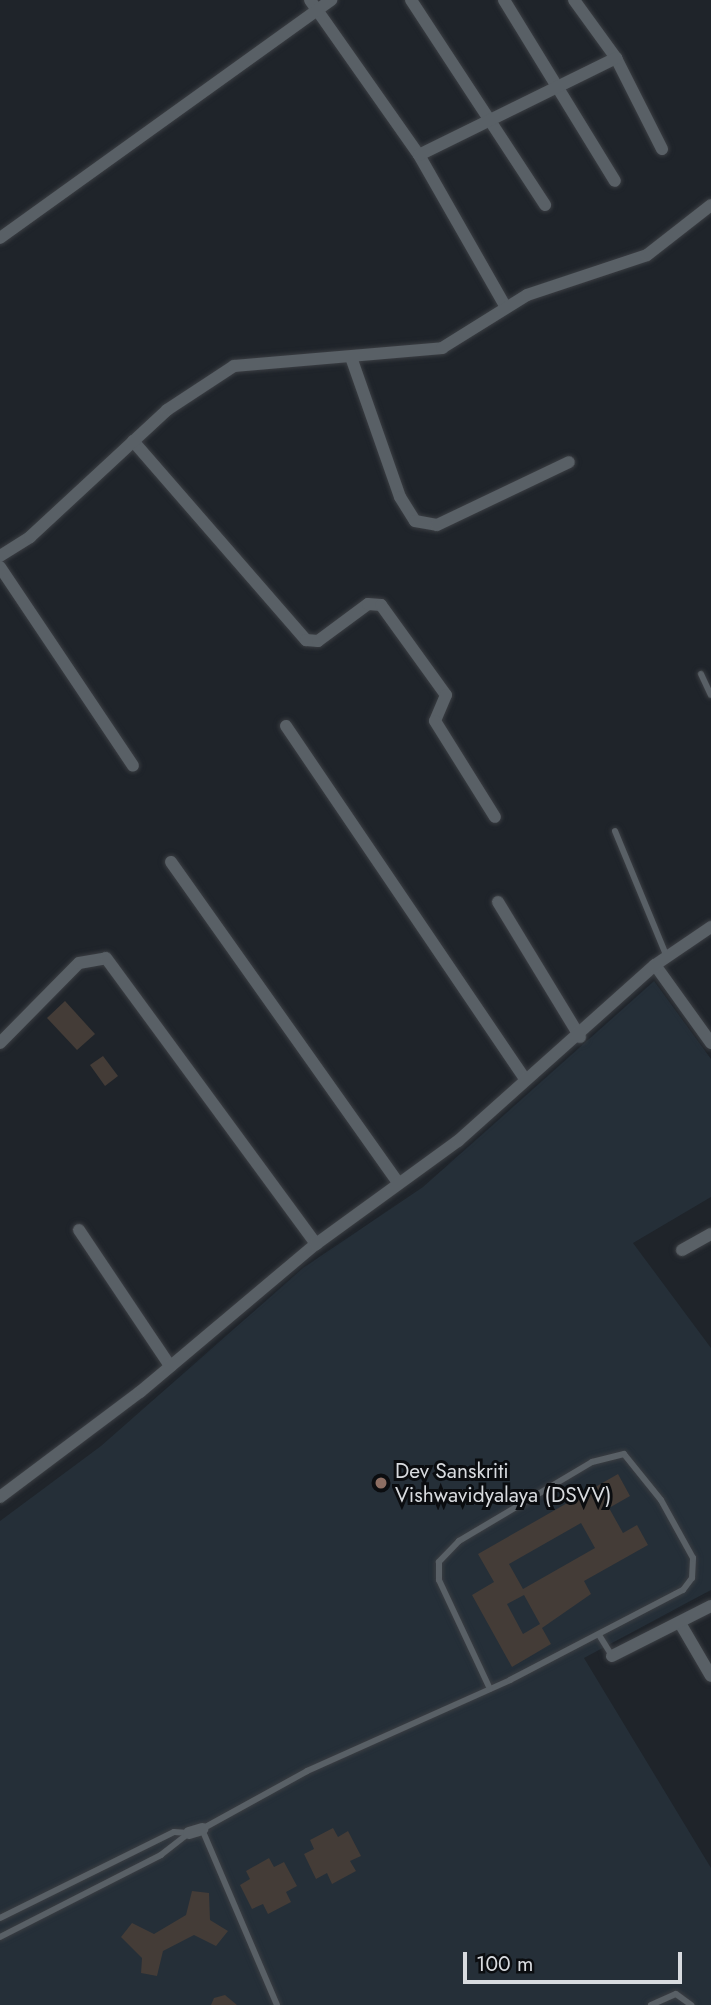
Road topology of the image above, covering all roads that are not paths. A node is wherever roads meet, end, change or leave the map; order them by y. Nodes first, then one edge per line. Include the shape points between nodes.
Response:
1 (331, 0) edge
2 (411, 0) edge
3 (504, 0) edge
4 (574, 0) edge
5 (313, 5) edge
6 (616, 58) junction
7 (561, 85) junction
8 (493, 117) junction
9 (662, 149) dead end
10 (419, 155) junction
11 (615, 181) dead end
12 (545, 205) dead end
13 (711, 205) edge
14 (0, 238) edge
15 (505, 306) junction
16 (352, 360) junction
17 (133, 441) junction
18 (569, 462) dead end
19 (0, 556) edge
20 (0, 567) edge
21 (701, 674) dead end
22 (711, 695) edge
23 (286, 726) dead end
24 (132, 766) dead end
25 (495, 817) dead end
26 (615, 831) dead end
27 (171, 862) dead end
28 (498, 902) dead end
29 (711, 927) edge
30 (667, 957) junction
31 (655, 965) junction
32 (580, 1037) junction
33 (0, 1043) edge
34 (711, 1043) edge
35 (524, 1079) junction
36 (398, 1183) junction
37 (79, 1230) dead end
38 (711, 1234) edge
39 (316, 1244) junction
40 (682, 1250) dead end
41 (170, 1366) junction
42 (0, 1497) edge
43 (711, 1606) edge
44 (680, 1623) junction
45 (600, 1635) junction
46 (612, 1656) joint
47 (709, 1668) edge
48 (490, 1689) junction
49 (202, 1829) junction
50 (189, 1833) junction
51 (0, 1918) edge
52 (0, 1937) edge
53 (277, 2005) edge
54 (651, 2005) edge
55 (691, 2005) edge

1 - 5 street
2 - 8 street
3 - 7 street
4 - 6 street
5 - 10 street
5 - 14 street
6 - 7 street
6 - 9 street
7 - 8 street
7 - 11 street
8 - 10 street
8 - 12 street
10 - 15 street
13 - 15 street via 647,255
15 - 16 street via 442,348
16 - 17 street via 263,359 234,366
16 - 18 street via 400,497 415,521 437,525
17 - 19 street via 30,537
17 - 25 street via 306,640 318,641 368,604 381,605 446,695 435,721
20 - 24 street
21 - 22 lane
23 - 35 street
26 - 30 lane
27 - 36 street
28 - 32 street
29 - 30 street
30 - 31 street
31 - 32 street
31 - 34 street
32 - 35 street
33 - 39 street via 79,963 106,958
35 - 36 street via 458,1141
36 - 39 street
37 - 41 street
38 - 40 street
39 - 41 street
41 - 42 street
43 - 44 street
44 - 46 street
44 - 47 street
45 - 46 lane
45 - 48 lane
45 - 48 lane via 683,1590 692,1578 692,1558 661,1500 624,1454 592,1462 444,1553 439,1580
48 - 49 lane via 307,1771
49 - 50 street
49 - 53 lane
50 - 51 lane via 174,1832
50 - 52 lane via 161,1855
54 - 55 lane via 676,1994

